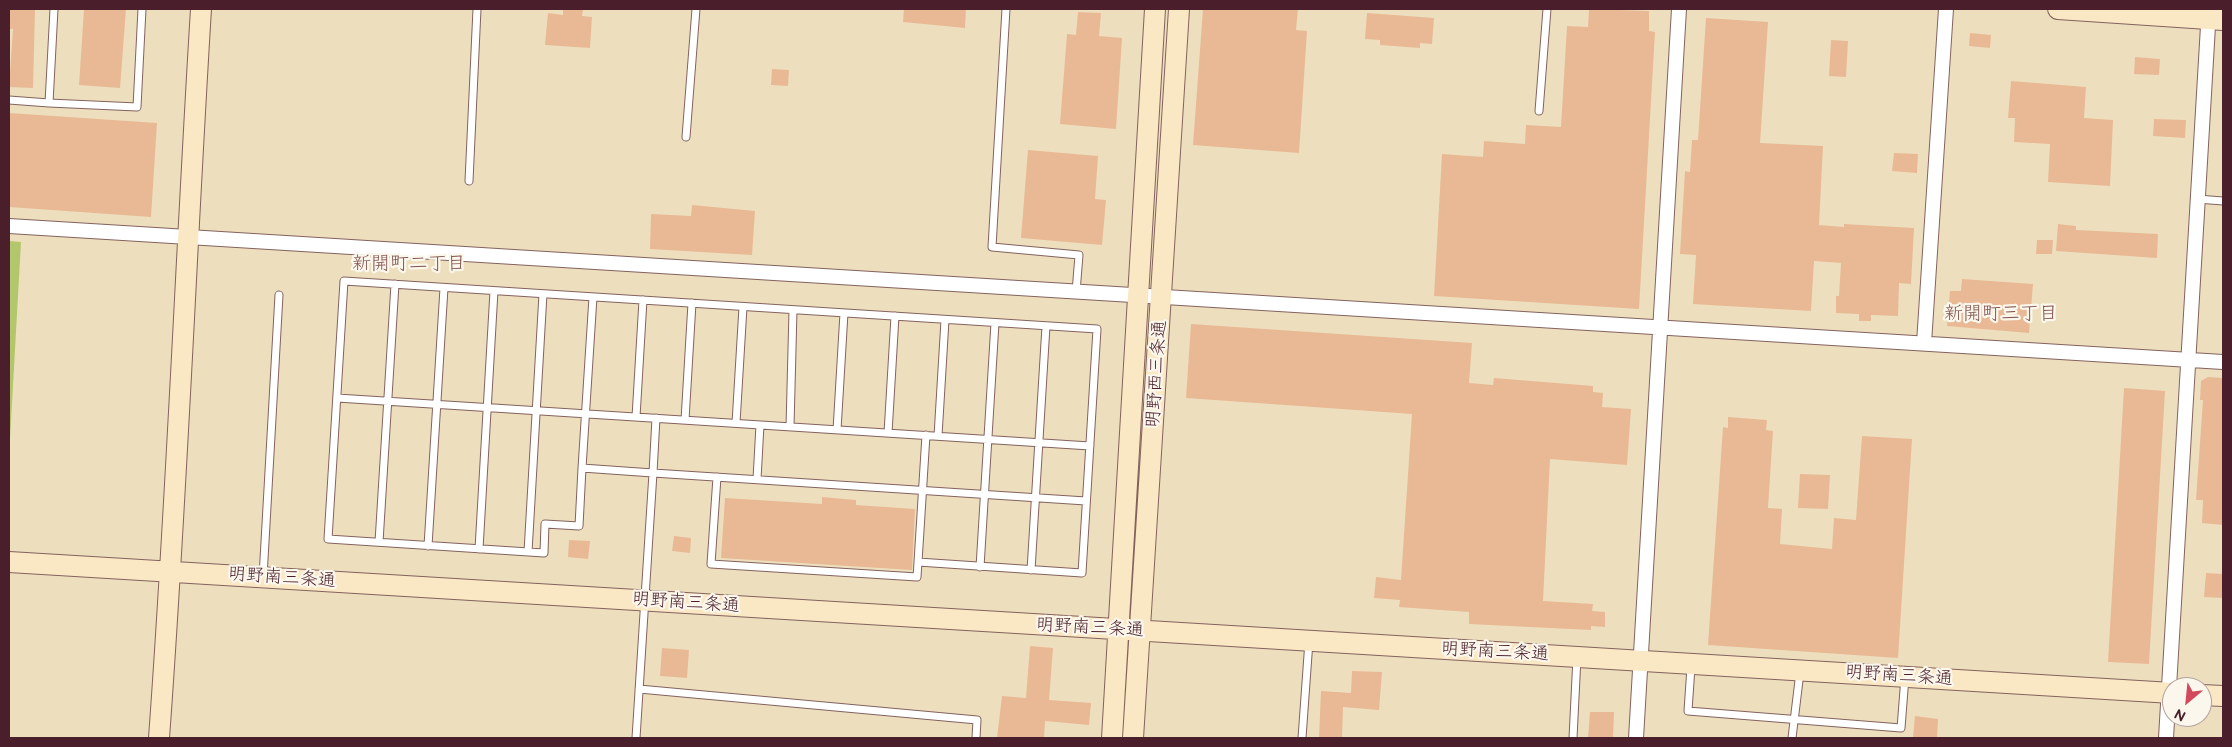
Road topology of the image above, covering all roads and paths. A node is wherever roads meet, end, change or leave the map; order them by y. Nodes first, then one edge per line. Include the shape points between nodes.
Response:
1 (54, 9) edge
2 (142, 9) edge
3 (201, 9) edge
4 (477, 9) edge
5 (696, 9) edge
6 (1006, 9) edge
7 (1155, 9) edge
8 (1179, 9) edge
9 (1547, 9) edge
10 (1679, 9) edge
11 (1946, 9) edge
12 (2058, 9) edge
13 (2213, 16) edge
14 (9, 100) edge
15 (49, 103) junction
16 (1539, 111) dead end
17 (686, 137) dead end
18 (469, 181) dead end
19 (2197, 199) junction
20 (2223, 201) edge
21 (9, 226) edge
22 (187, 236) junction
23 (395, 284) junction
24 (444, 288) junction
25 (494, 291) junction
26 (1076, 292) junction
27 (279, 294) dead end
28 (543, 294) junction
29 (1138, 295) junction
30 (593, 297) junction
31 (1162, 297) junction
32 (643, 300) junction
33 (692, 303) junction
34 (743, 307) junction
35 (792, 310) junction
36 (844, 313) junction
37 (895, 316) junction
38 (944, 320) junction
39 (995, 323) junction
40 (1046, 326) junction
41 (1661, 326) junction
42 (1924, 343) junction
43 (2188, 360) junction
44 (2223, 362) edge
45 (337, 398) junction
46 (388, 401) junction
47 (437, 404) junction
48 (487, 407) junction
49 (536, 410) junction
50 (586, 414) junction
51 (636, 417) junction
52 (656, 418) junction
53 (685, 420) junction
54 (736, 423) junction
55 (760, 425) junction
56 (790, 426) junction
57 (837, 430) junction
58 (888, 433) junction
59 (926, 435) junction
60 (938, 436) junction
61 (988, 439) junction
62 (1039, 443) junction
63 (1090, 446) junction
64 (582, 468) junction
65 (653, 473) junction
66 (717, 477) junction
67 (757, 480) junction
68 (922, 490) junction
69 (985, 494) junction
70 (1036, 497) junction
71 (1086, 500) junction
72 (379, 542) junction
73 (428, 546) junction
74 (479, 549) junction
75 (528, 552) junction
76 (9, 562) edge
77 (918, 562) junction
78 (980, 567) junction
79 (1031, 570) junction
80 (171, 572) junction
81 (263, 577) junction
82 (645, 601) junction
83 (1119, 630) junction
84 (1140, 631) junction
85 (1309, 641) junction
86 (1577, 657) junction
87 (1642, 660) junction
88 (1691, 664) junction
89 (1800, 670) junction
90 (1905, 677) junction
91 (2172, 677) edge
92 (639, 689) junction
93 (2162, 692) edge
94 (1794, 719) junction
95 (160, 738) edge
96 (636, 738) edge
97 (976, 738) edge
98 (1112, 738) edge
99 (1133, 738) edge
100 (1302, 738) edge
101 (1573, 738) edge
102 (1636, 738) edge
103 (1792, 738) edge

1 - 15 lane
2 - 15 lane via 137,107
3 - 22 street
4 - 18 lane
5 - 17 lane
6 - 26 lane via 992,247 1079,255
7 - 29 street, 明野西三条通
8 - 31 street, 明野西三条通
9 - 16 lane
10 - 41 street
11 - 42 street
12 - 13 street
13 - 19 street
14 - 15 lane
19 - 20 lane
19 - 43 street
21 - 22 street
22 - 26 street
22 - 80 street
23 - 24 lane
23 - 45 lane via 344,281
23 - 46 lane
24 - 25 lane
24 - 47 lane
25 - 28 lane
25 - 48 lane
26 - 29 street
27 - 81 lane
28 - 30 lane
28 - 49 lane
29 - 31 street
29 - 83 street, 明野西三条通
30 - 32 lane
30 - 50 lane
31 - 41 street
31 - 84 street, 明野西三条通
32 - 33 lane
32 - 51 lane
33 - 34 lane
33 - 53 lane
34 - 35 lane
34 - 54 lane
35 - 36 lane
35 - 56 lane
36 - 37 lane
36 - 57 lane
37 - 38 lane
37 - 58 lane
38 - 39 lane
38 - 60 lane
39 - 40 lane
39 - 61 lane
40 - 62 lane
40 - 63 lane via 1097,329
41 - 42 street
41 - 87 street
42 - 43 street
43 - 44 street
43 - 91 street
45 - 46 lane
45 - 72 lane via 328,539
46 - 47 lane
46 - 72 lane
47 - 48 lane
47 - 73 lane
48 - 49 lane
48 - 74 lane
49 - 50 lane
49 - 75 lane
50 - 51 lane
50 - 64 lane
51 - 52 lane
52 - 53 lane
52 - 65 lane
53 - 54 lane
54 - 55 lane
55 - 56 lane
55 - 67 lane
56 - 57 lane
57 - 58 lane
58 - 59 lane
59 - 60 lane
59 - 68 lane
60 - 61 lane
61 - 62 lane
61 - 69 lane
62 - 63 lane
62 - 70 lane
63 - 71 lane
64 - 65 lane
64 - 75 lane via 579,526 546,524 544,553
65 - 66 lane
65 - 82 lane
66 - 67 lane
66 - 77 lane via 711,564 917,578
67 - 68 lane
68 - 69 lane
68 - 77 lane
69 - 70 lane
69 - 78 lane
70 - 71 lane
70 - 79 lane
71 - 79 lane via 1082,573
72 - 73 lane
73 - 74 lane
74 - 75 lane
76 - 80 street, 明野南三条通
77 - 78 lane
78 - 79 lane
80 - 81 street, 明野南三条通
80 - 95 street
81 - 82 street, 明野南三条通
82 - 83 street, 明野南三条通
82 - 92 lane
83 - 84 street, 明野南三条通
83 - 98 street, 明野西三条通
84 - 85 street, 明野南三条通
84 - 99 street, 明野西三条通
85 - 86 street, 明野南三条通
85 - 100 lane
86 - 87 street, 明野南三条通
86 - 101 lane
87 - 88 street, 明野南三条通
87 - 102 street
88 - 89 street, 明野南三条通
88 - 94 lane via 1688,711
89 - 90 street, 明野南三条通
89 - 94 lane
90 - 93 street, 明野南三条通
90 - 94 lane via 1901,728
92 - 96 lane
92 - 97 lane via 977,720
94 - 103 lane

